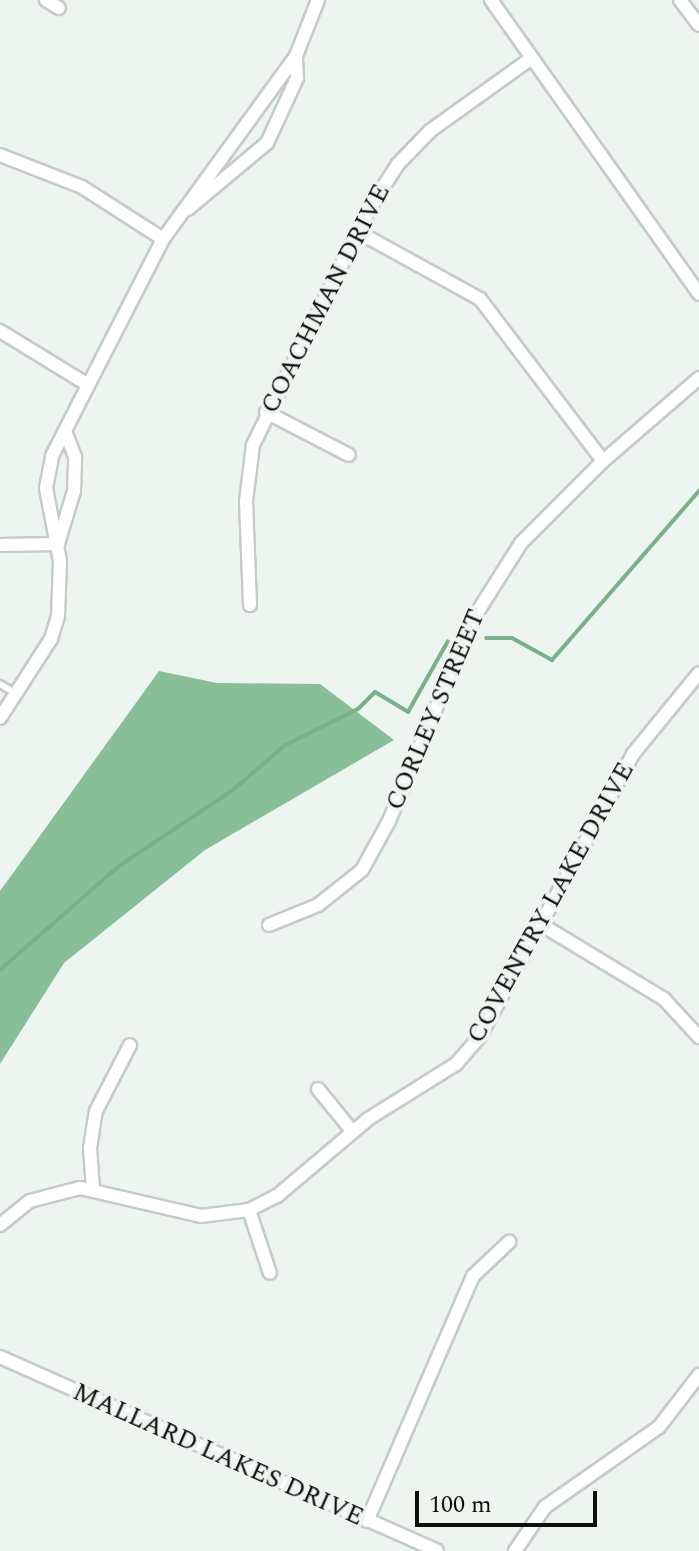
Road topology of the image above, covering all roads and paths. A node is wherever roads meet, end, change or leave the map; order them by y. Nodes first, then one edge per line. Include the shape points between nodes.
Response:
1 (46, 0) edge
2 (318, 0) edge
3 (491, 0) edge
4 (680, 0) edge
5 (59, 8) dead end
6 (699, 25) edge
7 (296, 56) junction
8 (532, 58) junction
9 (0, 155) edge
10 (179, 216) junction
11 (358, 232) junction
12 (163, 239) junction
13 (699, 294) edge
14 (0, 331) edge
15 (699, 378) edge
16 (85, 383) junction
17 (266, 412) junction
18 (66, 434) junction
19 (349, 455) dead end
20 (603, 461) junction
21 (58, 544) junction
22 (0, 545) edge
23 (250, 605) dead end
24 (699, 673) edge
25 (0, 684) edge
26 (18, 695) junction
27 (0, 718) edge
28 (269, 925) dead end
29 (542, 925) junction
30 (699, 1037) edge
31 (130, 1045) dead end
32 (318, 1089) dead end
33 (353, 1132) junction
34 (93, 1189) junction
35 (249, 1210) junction
36 (0, 1225) edge
37 (509, 1242) dead end
38 (270, 1273) dead end
39 (0, 1357) edge
40 (699, 1375) edge
41 (367, 1521) junction
42 (437, 1551) edge
43 (515, 1551) edge

1 - 5 street
2 - 7 street
3 - 8 street
4 - 6 street
7 - 10 street
7 - 10 street via 297,78 267,143
8 - 11 street, COACHMAN DRIVE via 413,147 378,191
8 - 13 street
9 - 12 street via 82,187
10 - 12 street
11 - 17 street, COACHMAN DRIVE
11 - 20 street via 480,299
12 - 16 street
14 - 16 street
15 - 20 street, CORLEY STREET
16 - 18 street
17 - 19 street
17 - 23 street, COACHMAN DRIVE via 248,467
18 - 21 street via 75,457 74,491
18 - 21 street via 52,456 46,488
20 - 28 street, CORLEY STREET via 535,525 484,599 362,870 318,905
21 - 22 street
21 - 26 street via 58,616 51,639
24 - 29 street, COVENTRY LAKE DRIVE via 633,754
25 - 26 lane
26 - 27 street
29 - 30 street via 664,999
29 - 33 street, COVENTRY LAKE DRIVE via 465,1056
31 - 34 street via 96,1111 90,1148
32 - 33 street
33 - 35 street, COVENTRY LAKE DRIVE via 277,1196
34 - 35 street, COVENTRY LAKE DRIVE via 201,1216
34 - 36 street, COVENTRY LAKE DRIVE via 30,1201
35 - 38 street
37 - 41 street via 473,1276
39 - 41 street, MALLARD LAKES DRIVE
40 - 43 street via 659,1427 545,1507
41 - 42 street, MALLARD LAKES DRIVE

